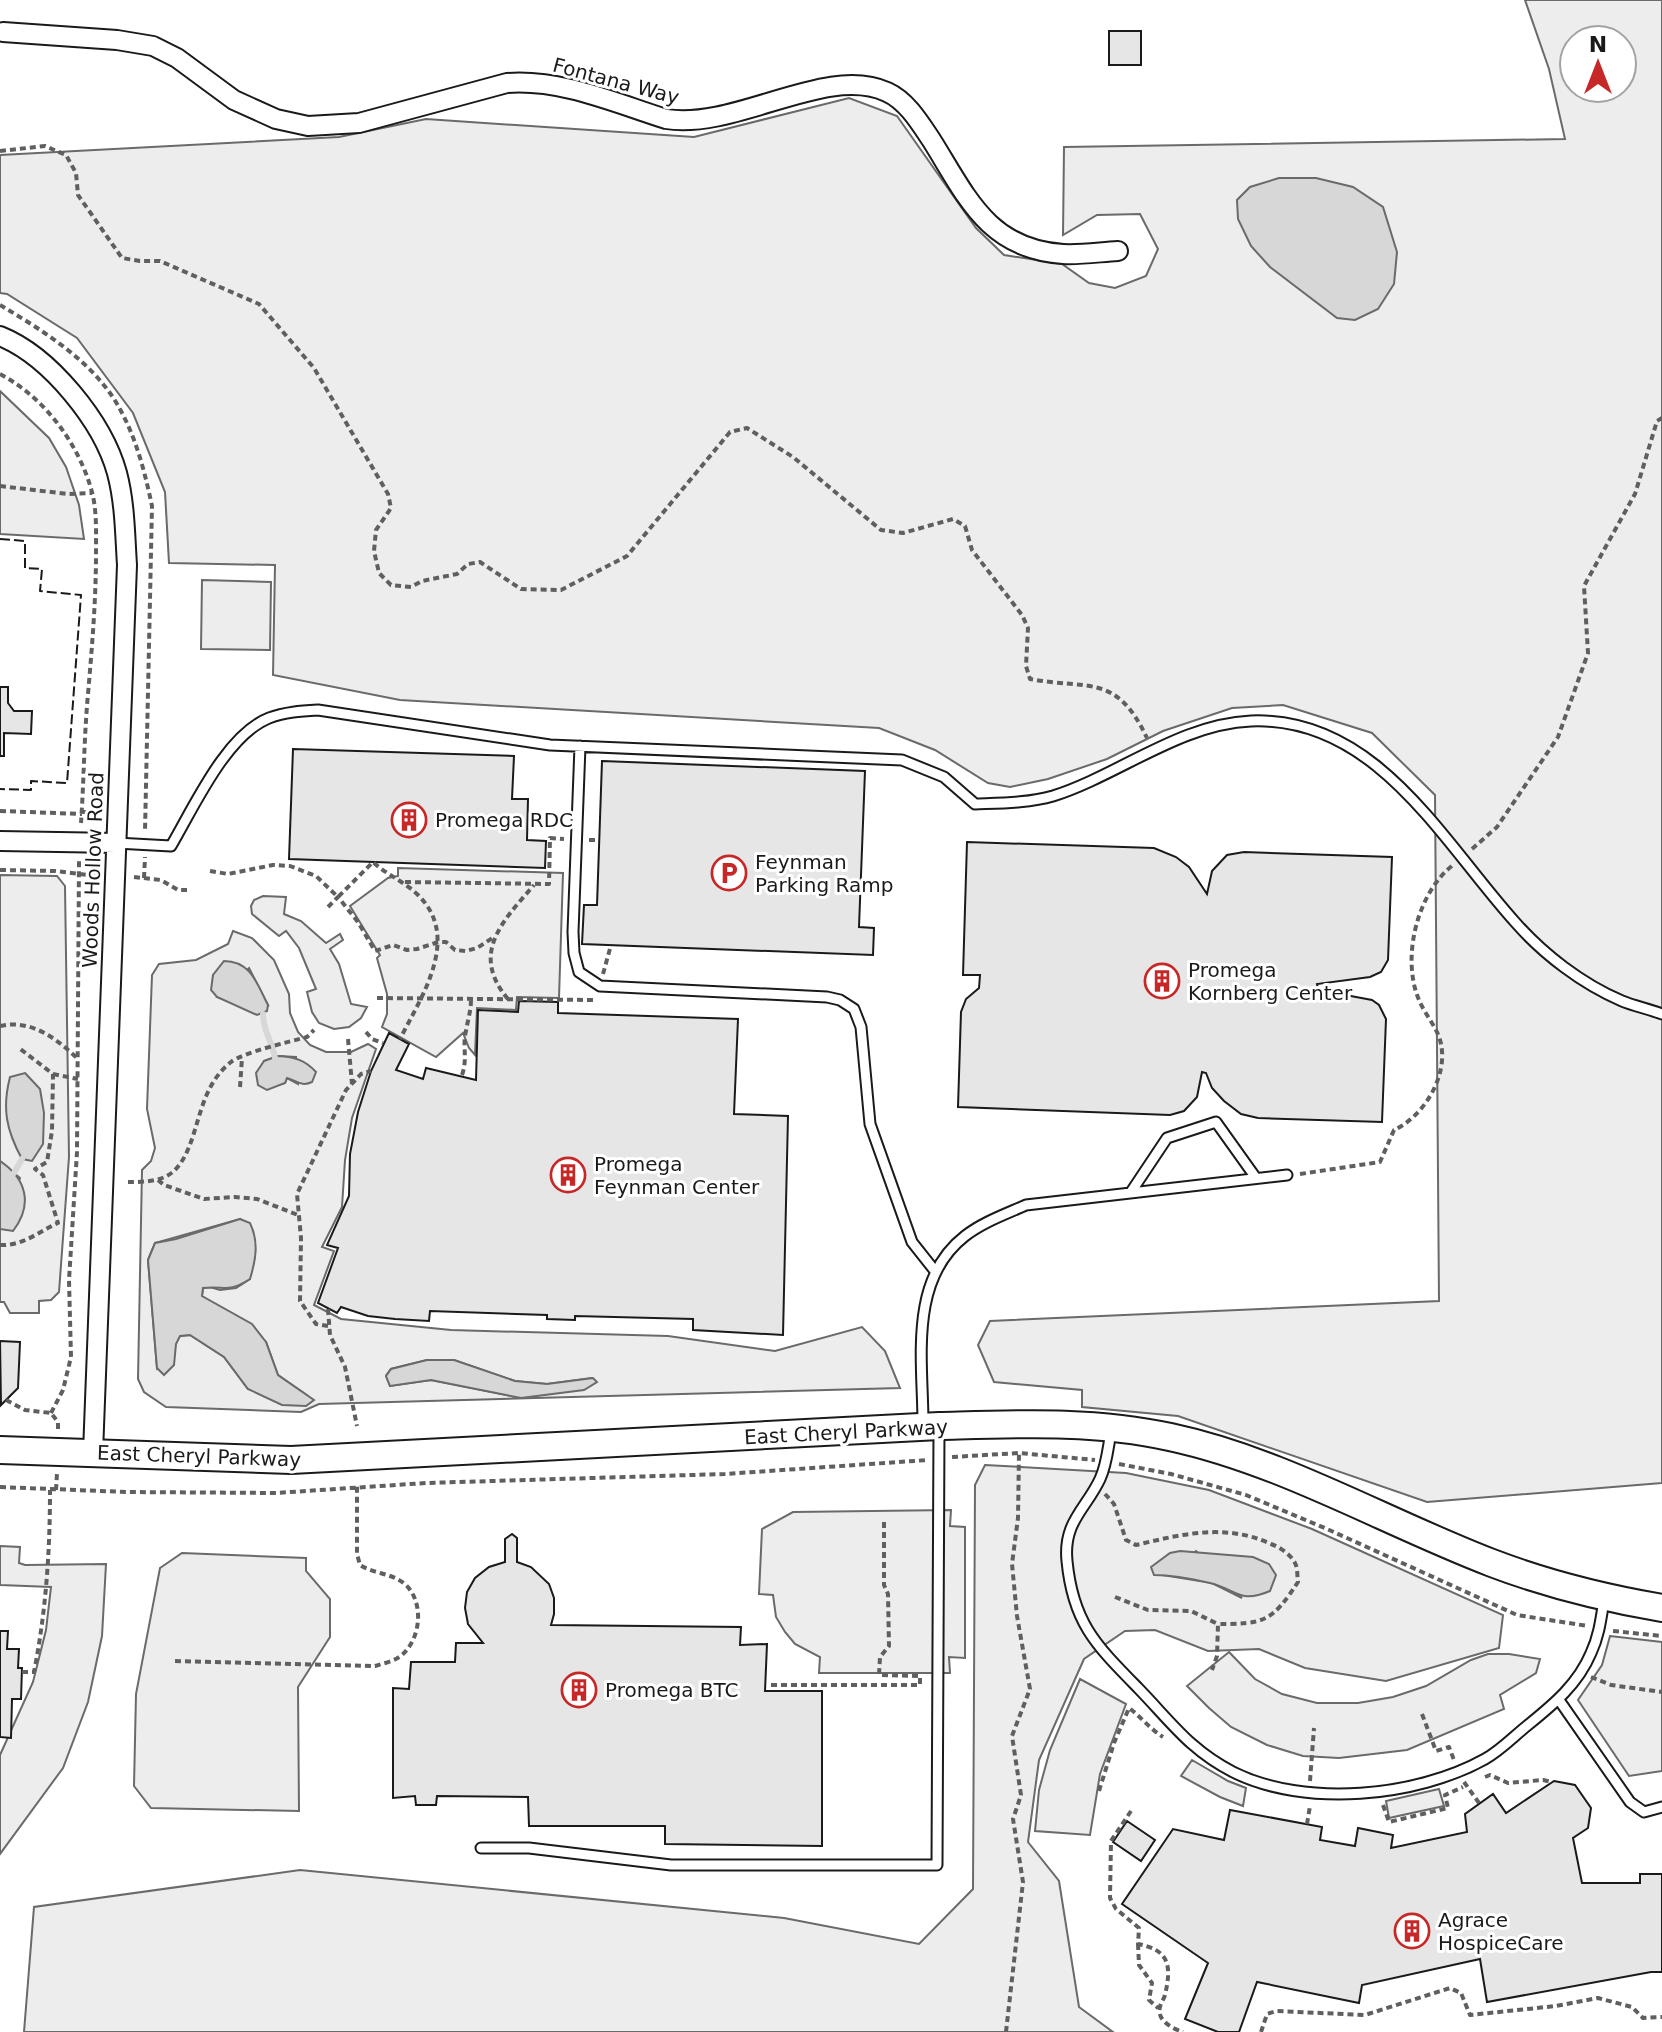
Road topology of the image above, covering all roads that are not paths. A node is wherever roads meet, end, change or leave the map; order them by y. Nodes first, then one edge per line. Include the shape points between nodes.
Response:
1 (1, 30) edge
2 (1118, 251) dead end
3 (0, 336) edge
4 (580, 746) junction
5 (0, 841) edge
6 (116, 843) junction
7 (1662, 1014) edge
8 (1287, 1175) road end
9 (1256, 1178) junction
10 (1131, 1192) junction
11 (935, 1271) junction
12 (931, 1427) junction
13 (1112, 1427) junction
14 (0, 1450) edge
15 (93, 1453) junction
16 (1604, 1597) junction
17 (1662, 1608) edge
18 (1559, 1700) junction
19 (1662, 1807) edge
20 (481, 1848) dead end

1 - 2 street, Fontana Way via 153,46 234,100 276,119 308,126 359,123 507,83 550,83 684,122 736,114 824,88 866,86 887,92 906,106 992,229 1032,250
3 - 6 street, Woods Hollow Road via 48,369 79,402 117,473 127,565
4 - 6 lane via 318,710 293,711 267,719 225,756 171,846
4 - 7 lane via 902,760 944,777 975,804 1052,796 1223,725 1252,721 1323,733 1361,752 1396,781 1516,924 1570,971 1622,1001
4 - 11 lane via 574,953 579,972 600,986 827,997 854,1009 861,1027 870,1124 912,1242
5 - 6 street
6 - 15 street, Woods Hollow Road
8 - 9 lane
9 - 10 lane
9 - 10 lane via 1216,1122 1167,1138
10 - 11 lane via 1026,1205 964,1237
11 - 12 lane via 922,1325
12 - 13 street, East Cheryl Parkway
12 - 15 street, East Cheryl Parkway via 360,1458
12 - 20 lane via 937,1865 671,1865 529,1848
13 - 16 street, East Cheryl Parkway via 1221,1450 1493,1564
13 - 18 lane via 1098,1484 1071,1527 1067,1560 1072,1592 1095,1644 1200,1752 1235,1773 1292,1789 1355,1794 1397,1790 1429,1783 1487,1758
14 - 15 street, East Cheryl Parkway
16 - 17 street, East Cheryl Parkway
16 - 18 lane via 1592,1653
18 - 19 lane via 1630,1802 1644,1812

